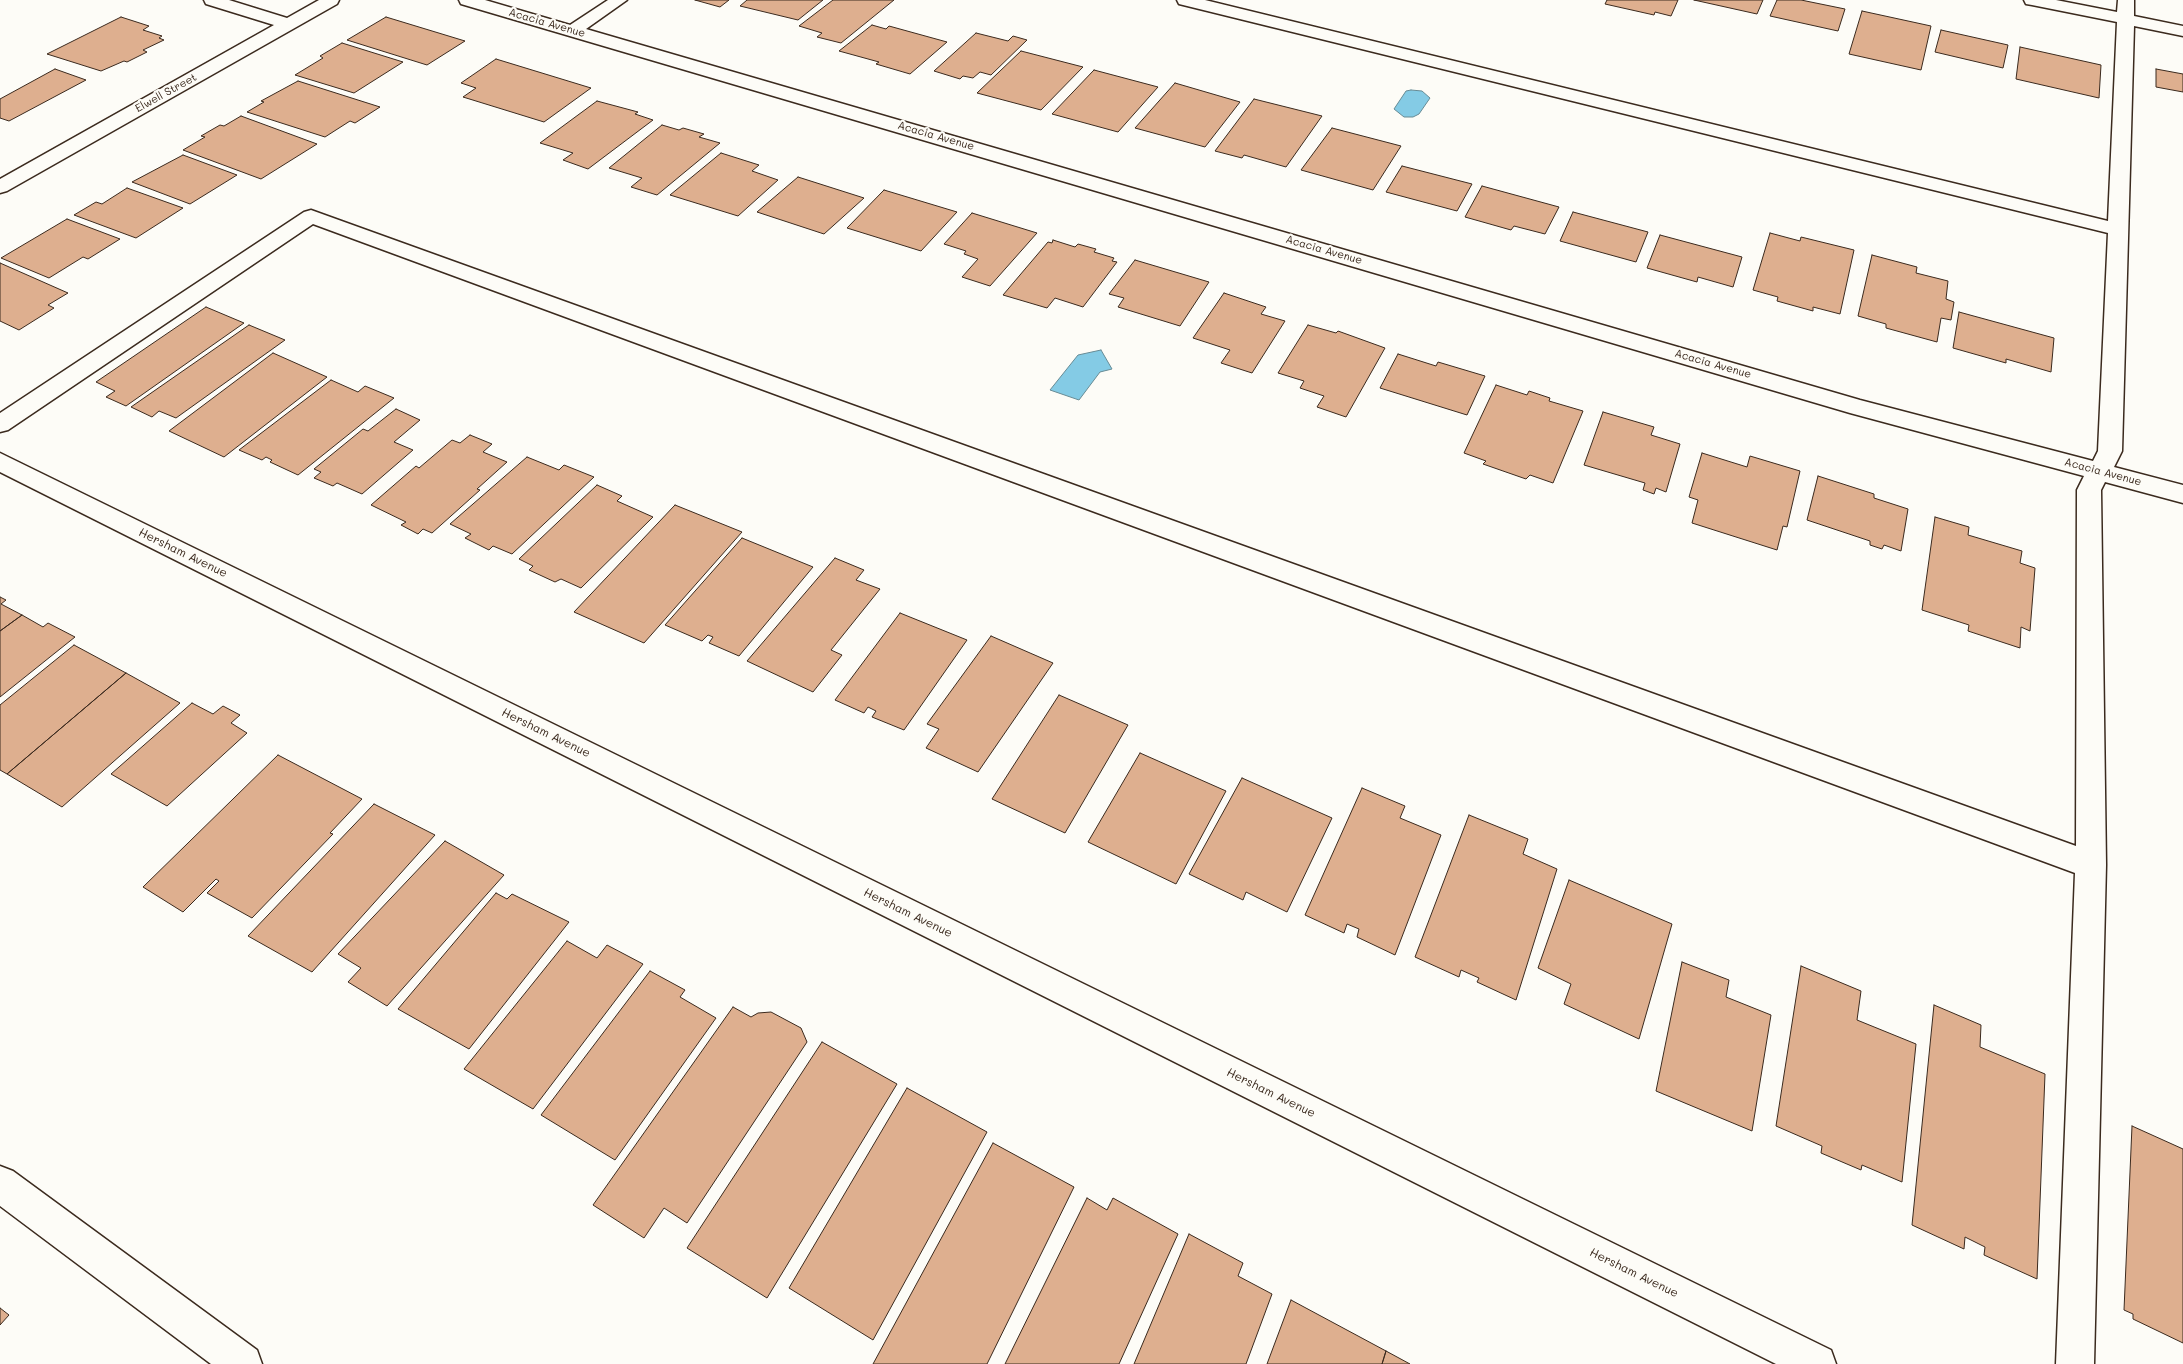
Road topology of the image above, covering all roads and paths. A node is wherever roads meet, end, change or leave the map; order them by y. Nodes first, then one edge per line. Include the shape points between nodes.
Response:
1 (212, 0) edge
2 (331, 0) edge
3 (467, 0) edge
4 (619, 0) edge
5 (1185, 0) edge
6 (2032, 0) edge
7 (2126, 10) edge
8 (288, 24) junction
9 (573, 30) junction
10 (2183, 31) edge
11 (0, 186) edge
12 (2118, 229) junction
13 (0, 424) edge
14 (0, 462) edge
15 (2098, 471) junction
16 (2183, 494) edge
17 (2091, 865) junction
18 (0, 1184) edge
19 (243, 1364) edge
20 (1817, 1364) edge
21 (2075, 1364) edge

1 - 8 street
2 - 8 street, Elwell Street
3 - 9 street, Acacia Avenue
4 - 9 street
5 - 12 street
6 - 7 street
7 - 10 street
7 - 12 street
8 - 11 street, Elwell Street
9 - 15 street, Acacia Avenue via 1858,407
12 - 15 street via 2110,451
13 - 17 street via 311,216
14 - 20 street, Hersham Avenue
15 - 16 street, Acacia Avenue
15 - 17 street via 2089,490
17 - 21 street
18 - 19 street

